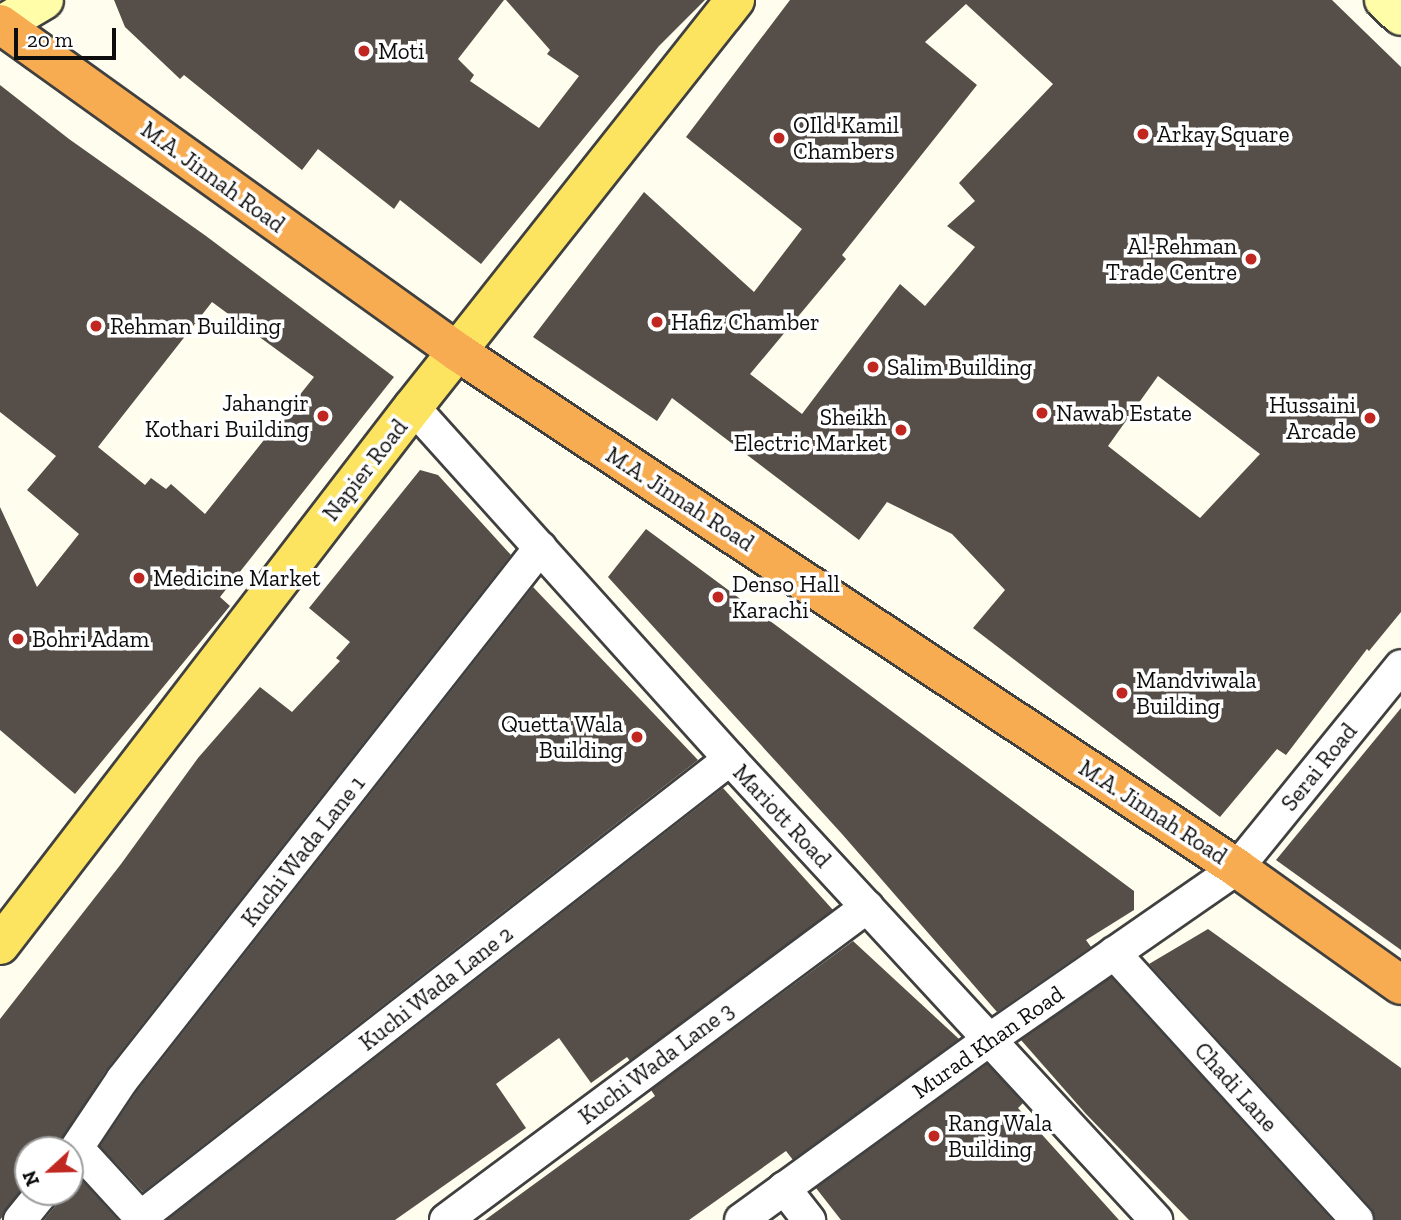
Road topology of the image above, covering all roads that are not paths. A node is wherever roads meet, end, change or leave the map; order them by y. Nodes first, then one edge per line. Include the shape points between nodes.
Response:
1 (44, 0) edge
2 (735, 0) edge
3 (1384, 0) edge
4 (1401, 16) edge
5 (0, 25) edge
6 (458, 353) junction
7 (413, 408) junction
8 (540, 548) junction
9 (1401, 666) edge
10 (730, 759) junction
11 (1237, 868) junction
12 (867, 907) junction
13 (0, 945) edge
14 (1114, 953) junction
15 (1401, 985) edge
16 (989, 1040) junction
17 (84, 1139) edge
18 (84, 1164) edge
19 (784, 1188) junction
20 (32, 1206) edge
21 (142, 1219) edge
22 (20, 1220) edge
23 (446, 1220) edge
24 (741, 1220) edge
25 (809, 1220) edge
26 (1156, 1220) edge
27 (1357, 1220) edge

1 - 5 street
2 - 6 main road, Napier Road
3 - 4 street
5 - 6 highway, M.A. Jinnah Road
6 - 7 main road, Napier Road
6 - 11 highway, M.A. Jinnah Road
7 - 8 street, Mariott Road
7 - 13 main road, Napier Road
8 - 10 street, Mariott Road
8 - 17 street, Kuchi Wada Lane 1 via 122,1080
9 - 11 street, Serai Road
10 - 12 street, Mariott Road
10 - 21 street, Kuchi Wada Lane 2
11 - 14 street, Murad Khan Road
11 - 15 highway, M.A. Jinnah Road
12 - 16 street, Mariott Road
12 - 23 street, Kuchi Wada Lane 3
14 - 16 street, Murad Khan Road
14 - 27 street, Chadi Lane
16 - 19 street, Murad Khan Road
16 - 26 street, Mariott Road
18 - 21 street
19 - 24 street, Murad Khan Road
19 - 25 street
20 - 22 street

